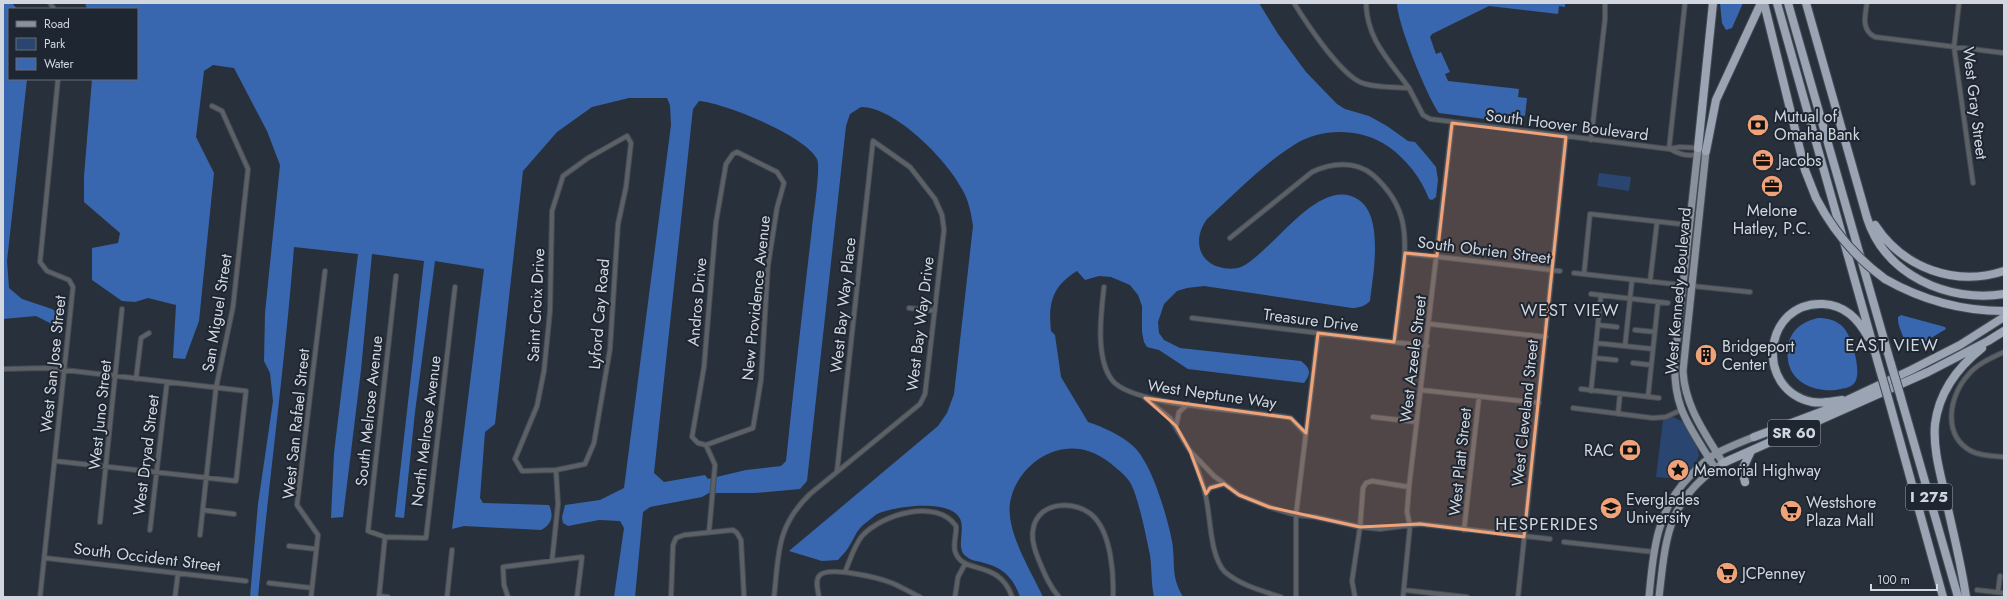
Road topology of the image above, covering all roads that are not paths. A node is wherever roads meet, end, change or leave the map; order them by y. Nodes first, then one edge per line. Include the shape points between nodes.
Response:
1 (1294, 3) edge
2 (1366, 3) edge
3 (1605, 3) edge
4 (1685, 3) edge
5 (1713, 3) edge
6 (1760, 3) edge
7 (1764, 3) edge
8 (1777, 3) edge
9 (1788, 3) edge
10 (1806, 3) edge
11 (1867, 3) edge
12 (1960, 3) edge
13 (1954, 47) junction
14 (2004, 53) edge
15 (58, 80) edge
16 (1409, 88) junction
17 (212, 106) dead end
18 (1452, 123) junction
19 (627, 136) joint
20 (1566, 137) junction
21 (1591, 140) junction
22 (873, 141) joint
23 (1670, 149) junction
24 (1700, 152) junction
25 (733, 154) joint
26 (1973, 183) dead end
27 (1866, 211) junction
28 (1657, 222) junction
29 (1680, 224) dead end
30 (1230, 238) dead end
31 (1405, 253) junction
32 (1437, 256) junction
33 (2004, 266) edge
34 (1553, 270) junction
35 (325, 271) dead end
36 (1560, 271) dead end
37 (2004, 271) edge
38 (1574, 273) dead end
39 (1941, 273) junction
40 (1584, 274) junction
41 (396, 276) dead end
42 (1632, 280) junction
43 (1650, 282) junction
44 (1682, 285) junction
45 (1691, 286) junction
46 (455, 287) dead end
47 (1104, 287) dead end
48 (1750, 292) dead end
49 (1591, 294) dead end
50 (2004, 294) edge
51 (1601, 295) junction
52 (1630, 298) junction
53 (1658, 302) junction
54 (1668, 303) dead end
55 (909, 308) dead end
56 (122, 309) dead end
57 (935, 311) junction
58 (2004, 311) edge
59 (2004, 317) edge
60 (1192, 318) dead end
61 (1430, 324) junction
62 (1598, 325) junction
63 (1617, 327) dead end
64 (1635, 330) dead end
65 (2004, 331) edge
66 (1655, 332) junction
67 (149, 333) dead end
68 (1318, 333) junction
69 (1546, 337) junction
70 (1995, 337) junction
71 (1394, 342) junction
72 (1596, 343) junction
73 (1427, 346) junction
74 (1625, 346) junction
75 (1653, 349) junction
76 (2004, 352) edge
77 (1595, 358) junction
78 (1616, 360) dead end
79 (1633, 363) dead end
80 (1652, 364) junction
81 (1879, 367) junction
82 (3, 369) edge
83 (65, 370) junction
84 (116, 376) junction
85 (136, 379) junction
86 (167, 382) junction
87 (216, 388) junction
88 (1581, 389) dead end
89 (1421, 390) junction
90 (1591, 391) junction
91 (1620, 394) junction
92 (1479, 397) junction
93 (1648, 397) junction
94 (1145, 398) junction
95 (1659, 398) dead end
96 (1847, 399) junction
97 (1539, 403) junction
98 (1188, 404) junction
99 (1573, 408) dead end
100 (1681, 410) junction
101 (1618, 414) junction
102 (1373, 416) dead end
103 (1417, 422) junction
104 (1176, 426) junction
105 (1306, 434) junction
106 (1754, 437) joint
107 (706, 445) junction
108 (1190, 451) junction
109 (1751, 452) junction
110 (1717, 453) junction
111 (2004, 457) edge
112 (1709, 458) junction
113 (55, 461) junction
114 (1723, 463) junction
115 (106, 467) junction
116 (1715, 468) junction
117 (556, 470) junction
118 (156, 472) junction
119 (837, 472) junction
120 (206, 478) junction
121 (1746, 482) dead end
122 (1224, 484) junction
123 (1409, 487) junction
124 (1679, 488) junction
125 (1206, 494) junction
126 (203, 510) junction
127 (234, 514) dead end
128 (1675, 514) junction
129 (1296, 515) junction
130 (100, 522) dead end
131 (1410, 526) junction
132 (1360, 527) junction
133 (150, 530) dead end
134 (1464, 530) junction
135 (709, 532) junction
136 (200, 534) dead end
137 (385, 537) junction
138 (1524, 537) junction
139 (1550, 539) dead end
140 (1564, 542) dead end
141 (289, 546) dead end
142 (316, 549) junction
143 (452, 550) dead end
144 (1654, 552) junction
145 (45, 558) junction
146 (552, 561) junction
147 (965, 564) junction
148 (1662, 568) junction
149 (845, 572) junction
150 (178, 573) junction
151 (2000, 576) dead end
152 (246, 581) dead end
153 (269, 583) dead end
154 (312, 588) junction
155 (1404, 590) junction
156 (1977, 590) dead end
157 (1998, 592) junction
158 (2004, 593) edge
159 (40, 597) edge
160 (175, 597) edge
161 (311, 597) edge
162 (379, 597) edge
163 (388, 597) edge
164 (447, 597) edge
165 (508, 597) edge
166 (577, 597) edge
167 (671, 597) edge
168 (744, 597) edge
169 (774, 597) edge
170 (819, 597) edge
171 (920, 597) edge
172 (955, 597) edge
173 (1012, 597) edge
174 (1060, 597) edge
175 (1113, 597) edge
176 (1281, 597) edge
177 (1296, 597) edge
178 (1355, 597) edge
179 (1403, 597) edge
180 (1467, 597) edge
181 (1518, 597) edge
182 (1649, 597) edge
183 (1659, 597) edge
184 (1943, 597) edge
185 (1958, 597) edge
186 (1966, 597) edge

1 - 16 street via 1324,46 1357,81
2 - 16 street via 1369,24 1380,50
3 - 21 street
4 - 23 street
5 - 24 highway
6 - 24 highway via 1716,100
7 - 58 highway, bridge via 1805,170 1829,222 1843,240 1862,261 1885,279 1909,292 1967,308
8 - 81 highway, I 275
9 - 185 highway, I 275, bridge
10 - 27 highway
11 - 13 street via 1864,24 1868,33 1875,37
12 - 13 street, West Gray Street
13 - 14 street
13 - 26 street, West Gray Street
15 - 83 street, West San Jose Street via 40,262 47,271 69,280 73,287
16 - 18 street, South Hoover Boulevard via 1425,118
17 - 87 street, San Miguel Street via 222,111 248,169 233,307
18 - 20 street, South Hoover Boulevard
18 - 32 street, West Azeele Street
19 - 117 street, Lyford Cay Road via 631,143 626,187 618,224 610,349 594,442 585,464
19 - 117 street, Saint Croix Drive via 588,158 563,176 552,211 550,311 544,371 536,406 515,459 522,471
20 - 21 street, South Hoover Boulevard
20 - 34 street, West Cleveland Street
21 - 23 street, South Hoover Boulevard
22 - 57 street, West Bay Way Drive via 910,167 935,199 942,215 944,230
22 - 119 street, West Bay Way Place
23 - 24 street, South Hoover Boulevard via 1680,147
23 - 24 street via 1679,154
24 - 44 main road, West Kennedy Boulevard
24 - 45 main road, West Kennedy Boulevard
25 - 107 street, Andros Drive via 726,164 716,222 704,367 692,437 698,443
25 - 107 street, New Providence Avenue via 743,154 777,172 784,183 768,266 761,380 753,428
27 - 39 highway via 1879,232 1898,252 1923,267
27 - 50 highway via 1869,224 1888,254 1918,279 1956,294
28 - 29 street
28 - 40 street via 1590,214
28 - 43 street
30 - 31 street via 1304,176 1323,166 1346,164 1369,172 1389,192 1402,215 1406,240
31 - 32 street, South Obrien Street
31 - 71 street
32 - 34 street, South Obrien Street
32 - 61 street, West Azeele Street
33 - 39 highway via 1971,274
34 - 36 street, South Obrien Street
34 - 69 street, West Cleveland Street
35 - 142 street, West San Rafael Street via 297,505 318,535
37 - 39 highway via 1977,278
38 - 40 street
40 - 42 street
41 - 137 street, South Melrose Avenue via 368,531
42 - 43 street
42 - 52 street
43 - 44 street
44 - 45 main road
44 - 100 main road, West Kennedy Boulevard via 1674,371
45 - 48 street
45 - 110 main road, West Kennedy Boulevard via 1683,381 1691,410
46 - 137 street, North Melrose Avenue via 426,538
47 - 94 street, West Neptune Way via 1100,324 1105,364 1111,380 1121,389
49 - 51 street
51 - 52 street
51 - 62 street
52 - 53 street
52 - 74 street
53 - 54 street
53 - 66 street
55 - 57 street
56 - 84 street, West Juno Street
57 - 119 street, West Bay Way Drive via 925,394 920,404
59 - 96 highway, SR 60 via 1938,357
60 - 68 street, Treasure Drive
61 - 69 street
61 - 73 street, West Azeele Street
62 - 63 street
62 - 72 street
64 - 66 street
65 - 70 highway, SR 60
66 - 75 street
67 - 85 street via 141,338
68 - 71 street, Treasure Drive
68 - 105 street
69 - 97 street, West Cleveland Street
70 - 109 highway, SR 60 via 1914,378
70 - 186 highway via 1974,354 1952,379 1943,396 1935,423 1938,461
71 - 73 street, Treasure Drive
72 - 74 street
72 - 77 street
73 - 89 street, West Azeele Street
74 - 75 street
75 - 80 street
76 - 111 street via 1981,363 1968,375 1958,389 1951,416 1952,429 1962,444 1971,451 1981,455
77 - 78 street
77 - 90 street
79 - 80 street
80 - 93 street
81 - 96 highway via 1863,329 1854,317 1843,309 1827,304 1811,304 1796,310 1785,320 1776,334 1772,351 1775,368 1781,381 1796,395 1813,402
81 - 184 highway, I 275, bridge
82 - 83 street
83 - 84 street
83 - 113 street, West San Jose Street
84 - 85 street
84 - 115 street, West Juno Street
85 - 86 street
86 - 87 street
86 - 118 street, West Dryad Street
87 - 120 street, San Miguel Street
87 - 120 street via 246,391 236,482
88 - 90 street
89 - 92 street
89 - 103 street, West Azeele Street
90 - 91 street
91 - 93 street
91 - 101 street
92 - 97 street
92 - 134 street, West Platt Street
93 - 95 street
94 - 98 street, West Neptune Way
94 - 104 street
96 - 106 highway, SR 60 via 1812,416
97 - 138 street, West Cleveland Street
98 - 104 street via 1179,412
98 - 105 street, West Neptune Way via 1291,418
99 - 101 street
100 - 101 street via 1653,418
100 - 112 main road, West Kennedy Boulevard
102 - 103 street
103 - 123 street, West Azeele Street
104 - 108 street
105 - 129 street
106 - 110 main road, SR 60
107 - 135 street via 715,465
108 - 122 street via 1201,465
108 - 125 street
109 - 114 highway, SR 60
109 - 121 highway via 1742,470
110 - 112 main road, SR 60
110 - 114 main road, West Kennedy Boulevard
112 - 116 main road, West Kennedy Boulevard
112 - 124 main road, SR 60
113 - 115 street
113 - 145 street, West San Jose Street
114 - 116 main road, SR 60
115 - 118 street
115 - 130 street, West Juno Street
116 - 128 main road, SR 60 via 1691,489
117 - 146 street via 558,504
118 - 120 street
118 - 133 street, West Dryad Street
119 - 169 street, West Bay Way Drive via 796,507 786,524 781,539
120 - 126 street, San Miguel Street
122 - 125 street via 1210,488
122 - 129 street via 1254,502
123 - 131 street, West Azeele Street via 1407,512
123 - 132 street via 1366,483 1363,488
124 - 128 main road via 1681,492
124 - 144 main road, SR 60 via 1662,518
125 - 176 street via 1214,548 1218,561 1225,571 1235,579
126 - 127 street
126 - 136 street, San Miguel Street
128 - 148 main road, SR 60 via 1668,534
129 - 132 street
129 - 177 street
131 - 132 street via 1380,529
131 - 134 street via 1420,524
131 - 155 street, West Azeele Street
132 - 178 street via 1352,580
134 - 138 street
135 - 167 street via 676,538 673,545
135 - 168 street via 733,530 739,535
137 - 162 street
138 - 139 street
138 - 181 street, West Cleveland Street
140 - 144 street
141 - 142 street
142 - 154 street, West San Rafael Street
143 - 164 street
144 - 148 main road
144 - 182 main road, SR 60
145 - 150 street, South Occident Street
145 - 159 street, West San Jose Street
146 - 165 street via 503,567
146 - 166 street via 582,558
147 - 149 street via 959,560 955,551 956,526 951,519 939,513 916,512 883,519 872,526 857,543
147 - 172 street via 958,577
147 - 173 street via 994,572 1009,587
148 - 183 main road, SR 60
149 - 170 street via 825,571 820,575 817,580
149 - 171 street via 891,583
150 - 152 street, South Occident Street
150 - 160 street
151 - 157 street
153 - 154 street
154 - 161 street, West San Rafael Street
155 - 179 street, West Azeele Street
155 - 180 street
156 - 157 street
157 - 158 street
162 - 163 street
174 - 175 street via 1046,578 1032,539 1035,522 1041,514 1050,507 1062,504 1083,508 1101,528 1114,569

